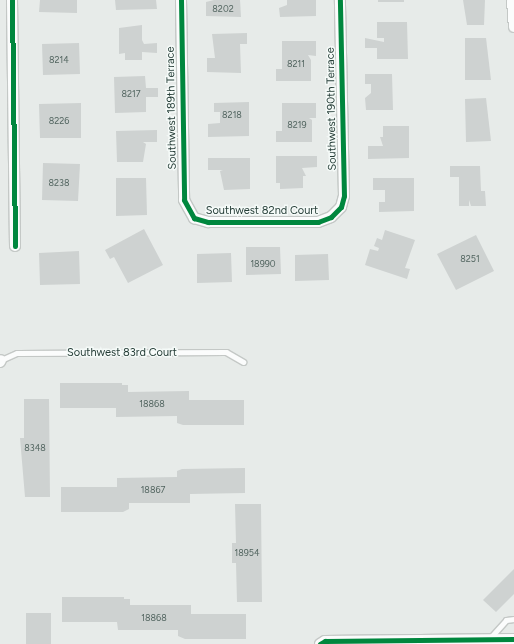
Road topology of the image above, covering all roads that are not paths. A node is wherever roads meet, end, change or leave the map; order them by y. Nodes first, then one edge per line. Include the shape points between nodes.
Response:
1 (12, 0) edge
2 (181, 0) edge
3 (340, 0) edge
4 (512, 0) edge
5 (514, 27) edge
6 (190, 214) joint
7 (335, 214) joint
8 (15, 246) dead end
9 (0, 361) edge
10 (243, 362) dead end
11 (514, 619) edge
12 (514, 639) edge
13 (489, 640) junction
14 (320, 644) edge

1 - 8 street
2 - 6 street, Southwest 189th Terrace via 184,200
3 - 7 street, Southwest 190th Terrace via 344,196
4 - 5 street
6 - 7 street, Southwest 82nd Court via 208,222 318,222
9 - 10 lane, Southwest 83rd Court via 17,354 226,352
11 - 13 lane via 506,620
12 - 13 street
13 - 14 street via 325,641

